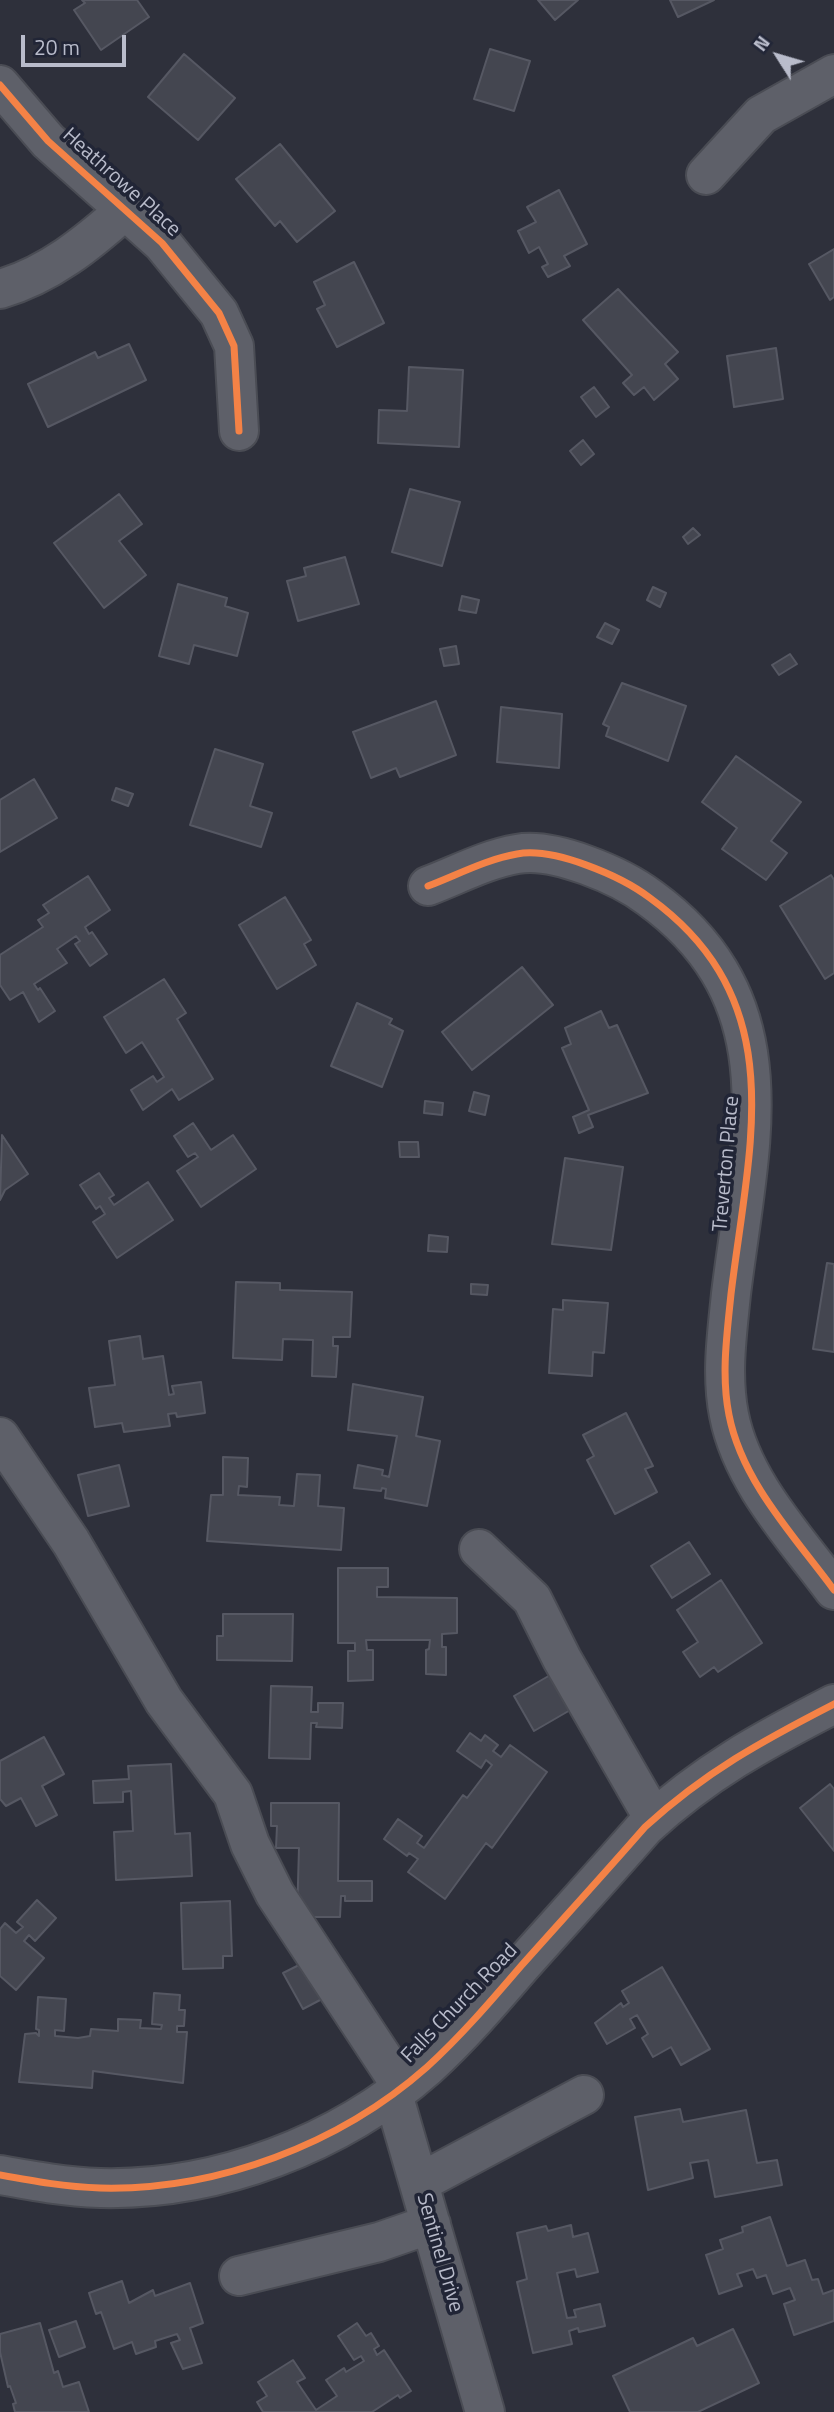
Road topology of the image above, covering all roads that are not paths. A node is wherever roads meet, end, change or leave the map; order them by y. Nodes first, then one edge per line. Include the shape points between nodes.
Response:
1 (834, 74) edge
2 (0, 85) edge
3 (706, 175) dead end
4 (125, 210) junction
5 (0, 289) edge
6 (239, 431) dead end
7 (428, 886) dead end
8 (0, 1437) edge
9 (478, 1549) dead end
10 (834, 1590) edge
11 (834, 1704) edge
12 (654, 1819) junction
13 (398, 2090) junction
14 (584, 2095) dead end
15 (0, 2175) edge
16 (419, 2183) junction
17 (431, 2224) junction
18 (239, 2276) dead end
19 (485, 2412) edge

1 - 3 street via 761,115
2 - 4 street, Heathrowe Place via 48,141
4 - 5 street via 45,270
4 - 6 street, Heathrowe Place via 171,253 219,313 234,346
7 - 10 street, Treverton Place via 519,853 582,864 643,892 676,916 718,967 744,1023 752,1060 750,1139 725,1348 729,1415 736,1445 768,1502
8 - 13 street, Sentinel Drive via 71,1542 164,1701 233,1794 250,1844 275,1894
9 - 12 street via 532,1599
11 - 12 street, Falls Church Road via 738,1755 678,1796
12 - 13 street, Falls Church Road via 460,2035
13 - 15 street, Falls Church Road via 329,2134 283,2155 200,2177 103,2188
13 - 16 street, Sentinel Drive
14 - 16 street
16 - 17 street, Sentinel Drive
17 - 18 street via 379,2242
17 - 19 street, Sentinel Drive

